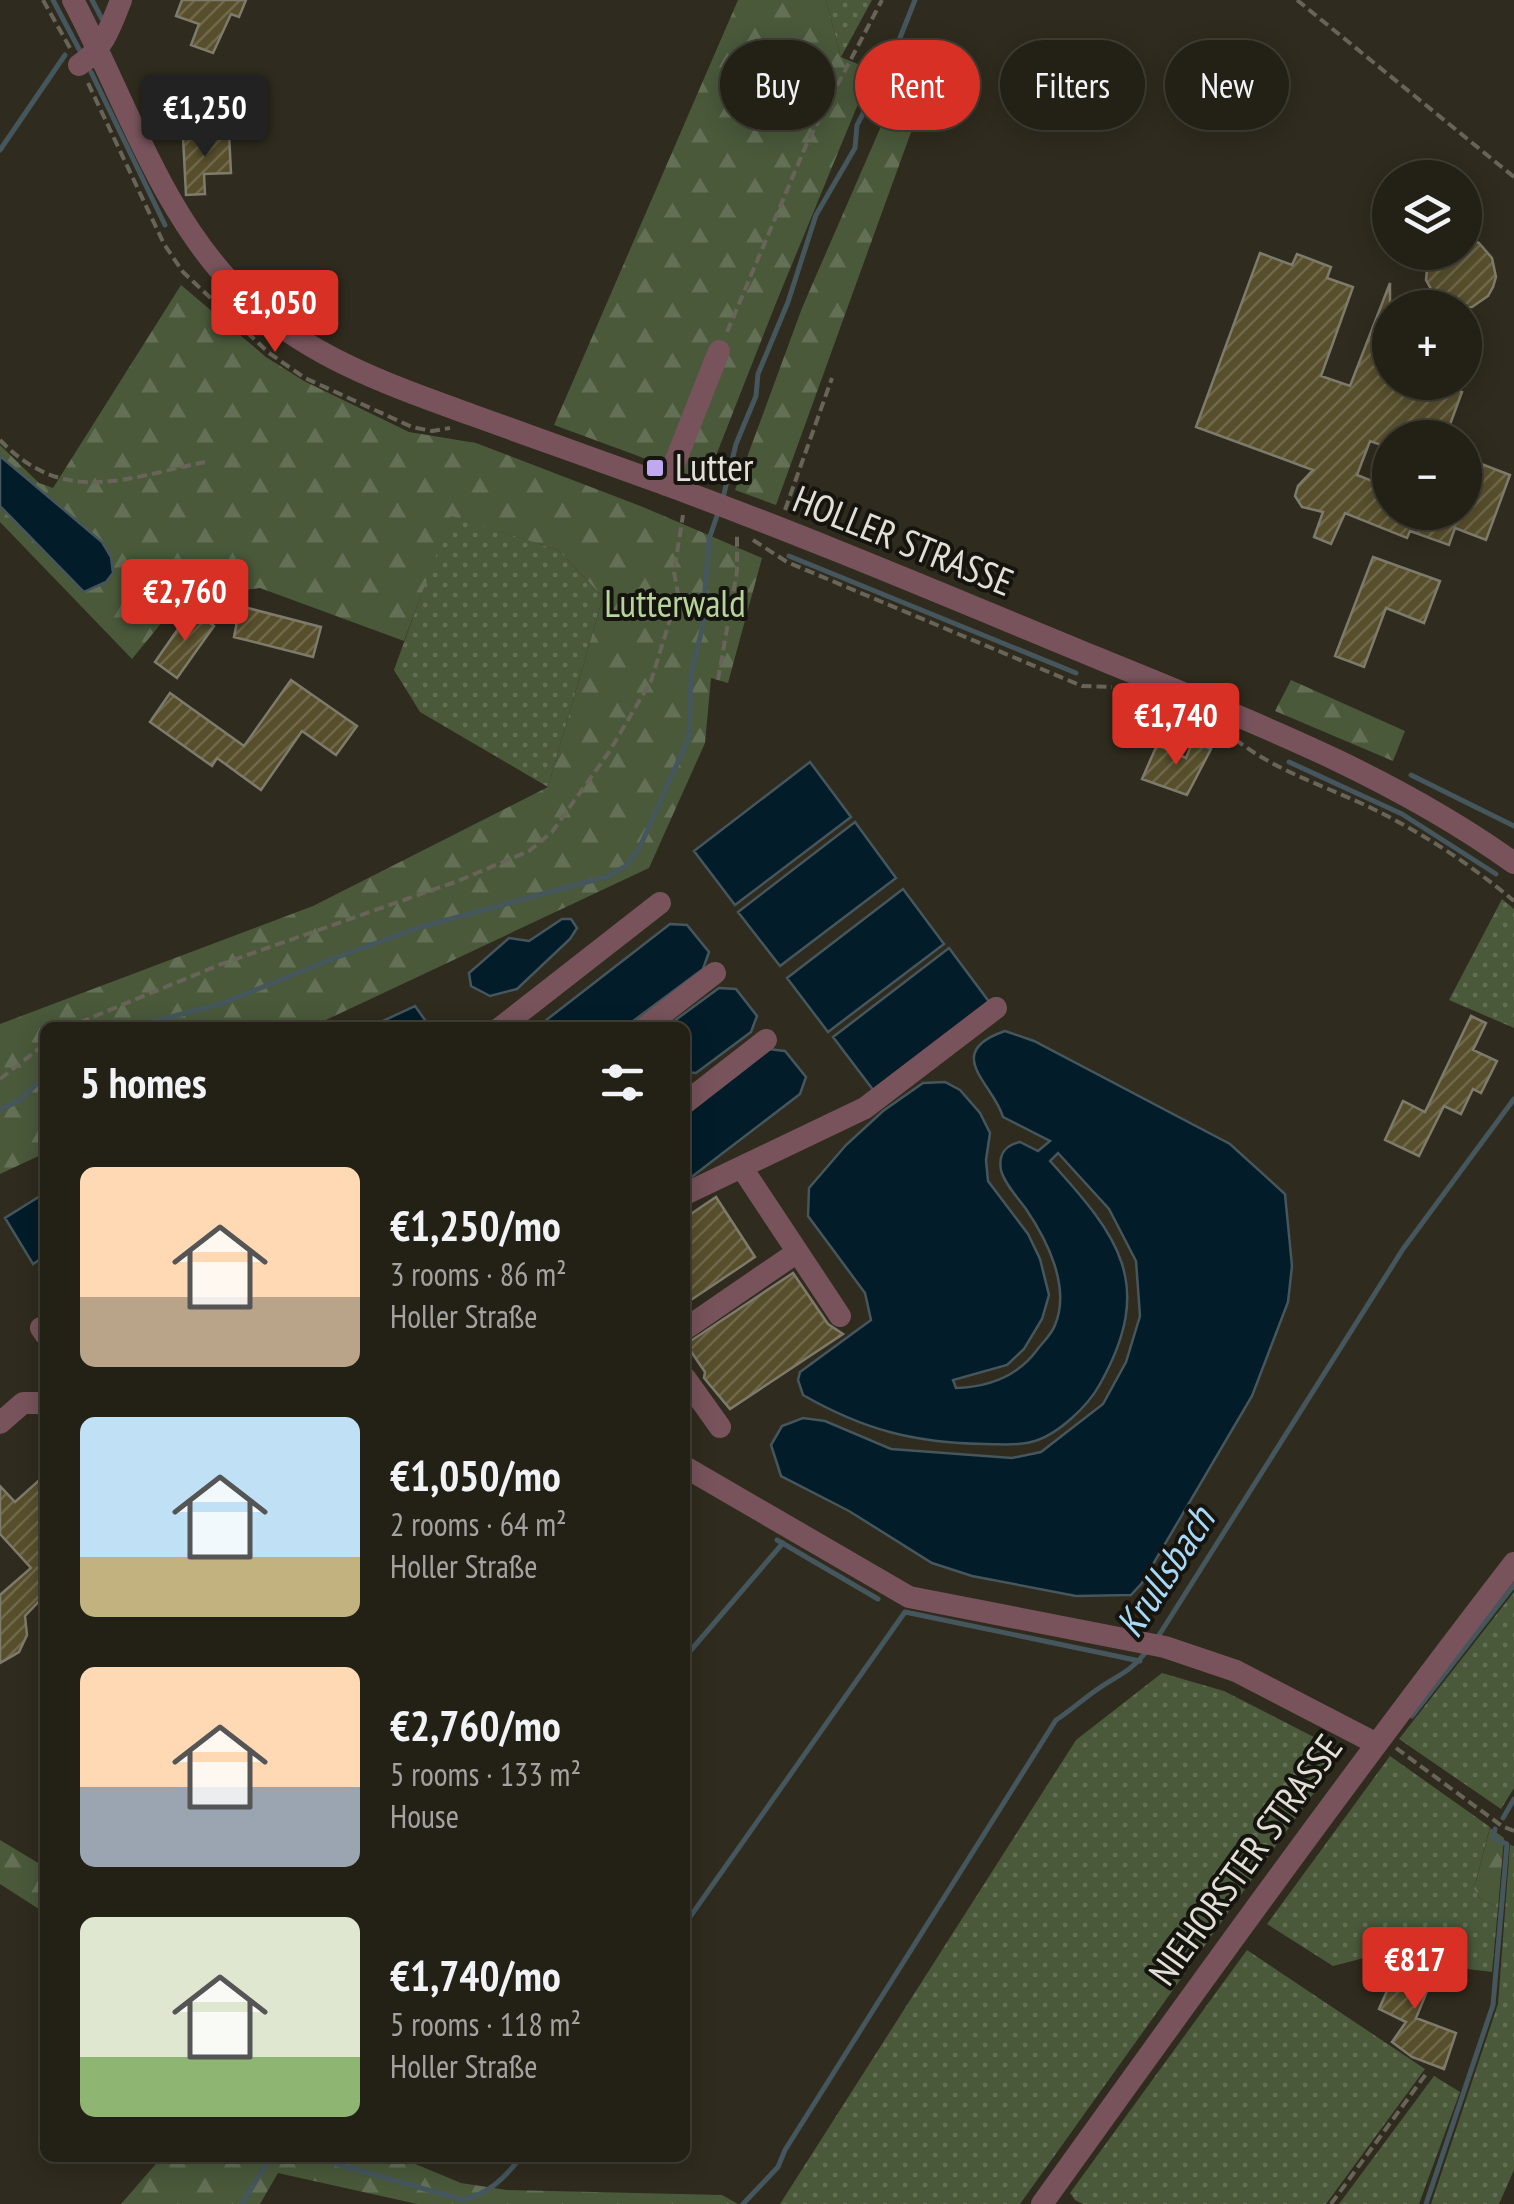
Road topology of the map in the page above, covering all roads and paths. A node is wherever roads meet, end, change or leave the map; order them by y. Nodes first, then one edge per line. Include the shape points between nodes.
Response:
1 (43, 0) edge
2 (73, 0) edge
3 (121, 0) edge
4 (882, 0) edge
5 (1297, 0) edge
6 (98, 48) junction
7 (79, 65) joint
8 (1514, 177) edge
9 (719, 350) joint
10 (832, 378) dead end
11 (0, 440) edge
12 (205, 462) dead end
13 (666, 485) junction
14 (692, 507) junction
15 (736, 527) junction
16 (779, 530) junction
17 (718, 680) dead end
18 (1114, 687) dead end
19 (1225, 733) dead end
20 (1514, 863) edge
21 (1514, 901) edge
22 (660, 902) dead end
23 (714, 973) dead end
24 (996, 1008) dead end
25 (80, 1022) edge
26 (508, 1022) edge
27 (652, 1022) edge
28 (766, 1040) dead end
29 (40, 1048) edge
30 (0, 1079) edge
31 (690, 1099) edge
32 (742, 1168) junction
33 (690, 1192) edge
34 (796, 1253) junction
35 (840, 1316) dead end
36 (690, 1326) edge
37 (690, 1385) edge
38 (40, 1403) edge
39 (0, 1423) edge
40 (720, 1427) dead end
41 (690, 1470) edge
42 (1514, 1563) edge
43 (1378, 1740) junction
44 (1514, 1830) edge
45 (1426, 2074) dead end
46 (1042, 2204) edge
47 (1332, 2204) edge

1 - 7 path
2 - 6 street, HOLLER STRASSE
3 - 6 street
4 - 9 path via 806,143
5 - 8 path
6 - 7 street
6 - 13 street, HOLLER STRASSE via 185,222 222,273 278,326 360,372
9 - 13 street
10 - 16 path
11 - 12 path via 35,469 94,485
13 - 14 street, HOLLER STRASSE
14 - 15 street, HOLLER STRASSE
14 - 25 path via 674,572 678,594 652,681 552,832 529,851 458,882 219,964
15 - 16 street, HOLLER STRASSE
15 - 17 path via 737,571
15 - 18 path via 788,562 1082,686
16 - 20 street, HOLLER STRASSE via 1317,750 1412,797
19 - 21 path via 1267,762 1397,821
22 - 26 street
23 - 27 street
24 - 32 street via 865,1108
28 - 31 street
29 - 30 path
32 - 33 street
32 - 34 street
34 - 35 street
34 - 36 street
37 - 40 street
38 - 39 street via 23,1404
41 - 43 street via 909,1597 1155,1645 1236,1671
42 - 43 street, NIEHORSTER STRASSE
43 - 44 path
43 - 46 street, NIEHORSTER STRASSE
45 - 47 path

